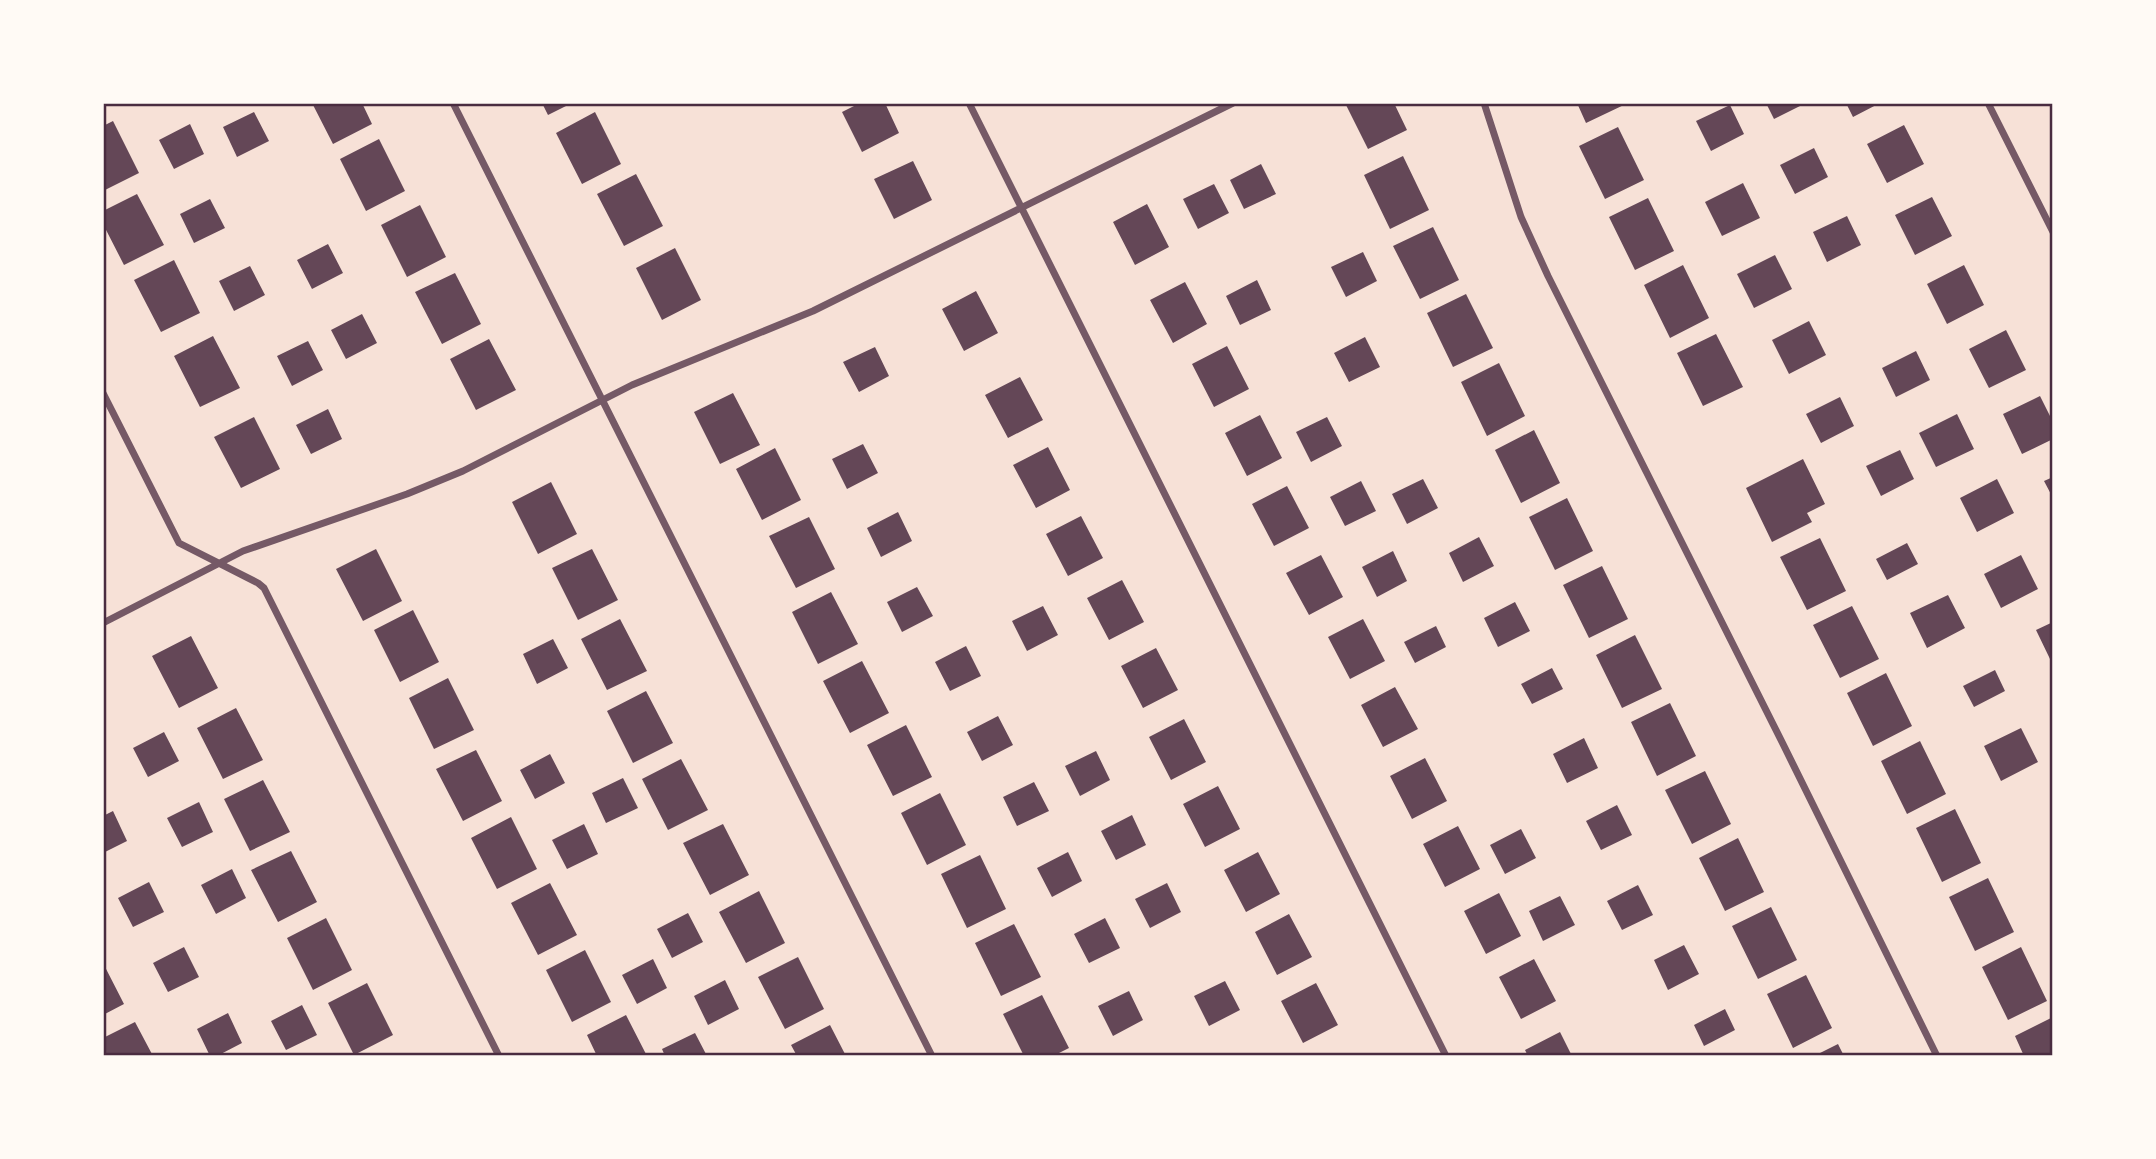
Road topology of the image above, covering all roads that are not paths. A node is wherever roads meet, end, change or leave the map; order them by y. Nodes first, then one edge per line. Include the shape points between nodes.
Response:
1 (453, 103) edge
2 (969, 103) edge
3 (1233, 103) edge
4 (1484, 103) edge
5 (1988, 103) edge
6 (1022, 208) junction
7 (2053, 232) edge
8 (103, 393) edge
9 (603, 400) junction
10 (220, 563) junction
11 (103, 623) edge
12 (499, 1056) edge
13 (932, 1056) edge
14 (1447, 1056) edge
15 (1937, 1056) edge

1 - 9 street
2 - 6 street
3 - 6 street
4 - 15 street via 1521,217 1548,276
5 - 7 street
6 - 9 street via 813,311
6 - 14 street
8 - 10 street via 179,543
9 - 10 street via 407,495
9 - 13 street
10 - 11 street
10 - 12 street via 264,588

